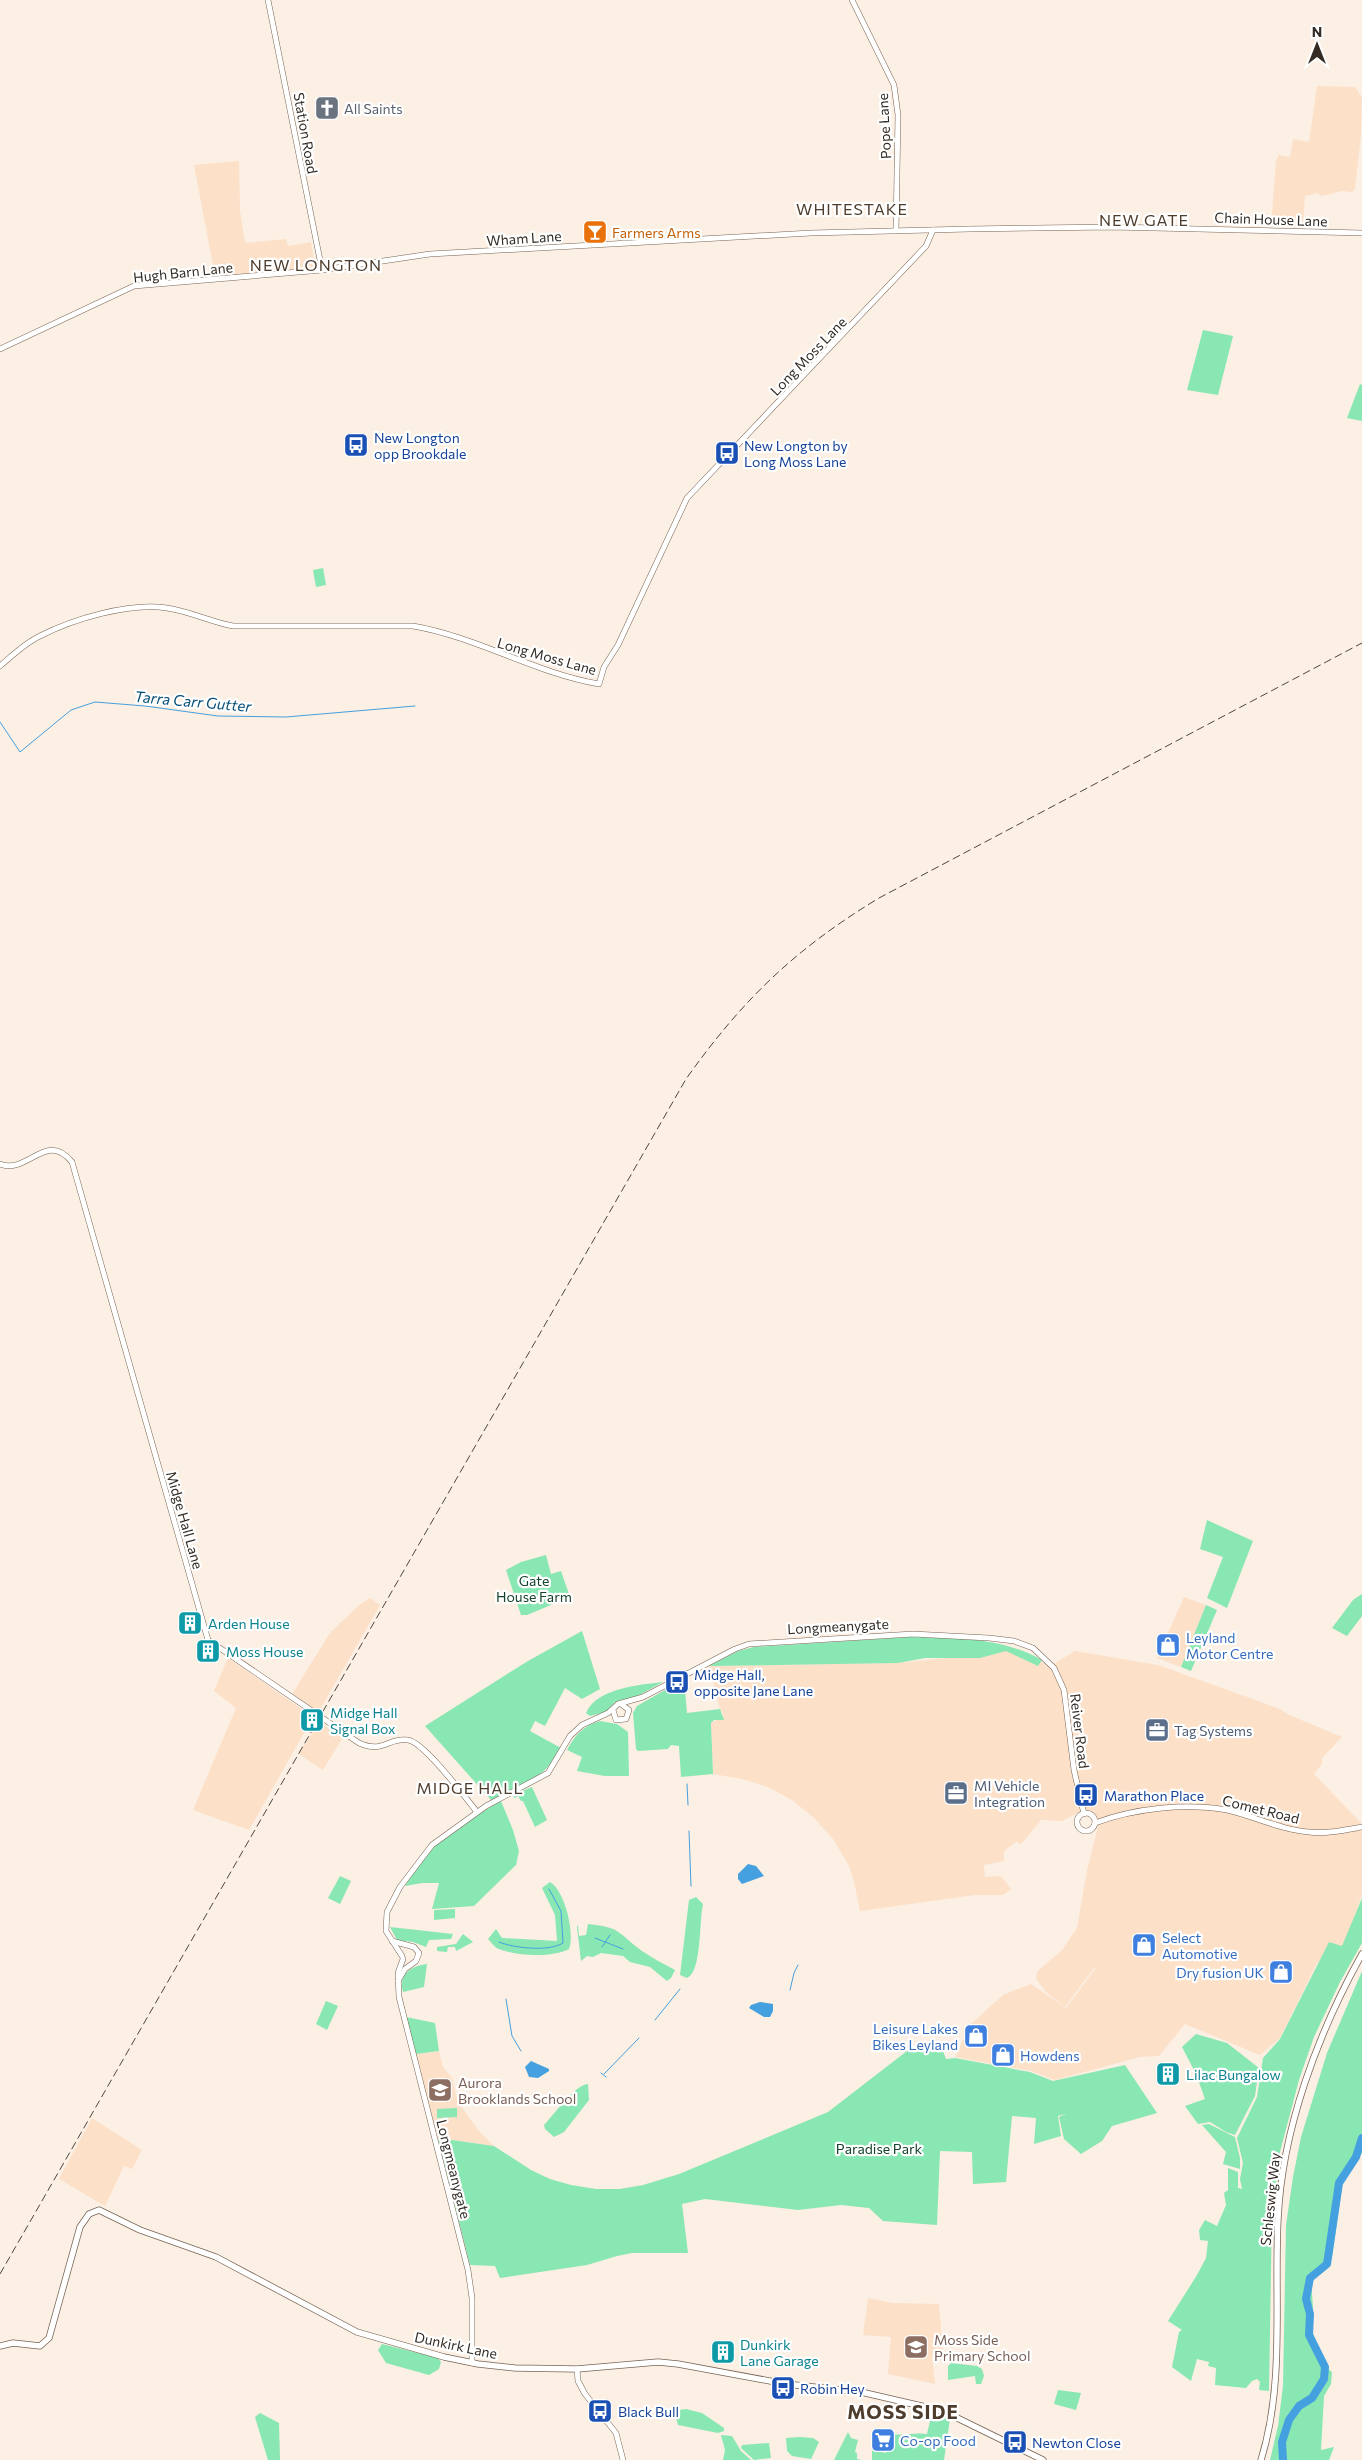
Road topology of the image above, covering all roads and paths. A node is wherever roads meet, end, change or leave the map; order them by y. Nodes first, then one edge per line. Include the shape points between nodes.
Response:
1 (268, 0) edge
2 (852, 0) edge
3 (969, 229) joint
4 (933, 230) junction
5 (896, 231) junction
6 (1362, 233) edge
7 (322, 270) junction
8 (0, 348) edge
9 (0, 666) edge
10 (0, 1164) edge
11 (1043, 1656) joint
12 (643, 1697) junction
13 (621, 1704) junction
14 (613, 1710) junction
15 (630, 1712) junction
16 (599, 1717) junction
17 (616, 1720) junction
18 (477, 1812) junction
19 (1084, 1814) junction
20 (1095, 1824) junction
21 (1362, 1826) edge
22 (392, 1941) junction
23 (409, 1946) junction
24 (1362, 1954) edge
25 (402, 1957) junction
26 (414, 1962) junction
27 (397, 1983) junction
28 (1, 2345) edge
29 (472, 2363) junction
30 (577, 2369) junction
31 (623, 2460) edge
32 (1043, 2460) edge
33 (1261, 2460) edge

1 - 7 street, Station Road
2 - 5 street, Pope Lane via 894,85 898,115
3 - 4 street, Wham Lane
3 - 6 street, Chain House Lane via 1112,226
4 - 5 street, Wham Lane
4 - 9 street, Long Moss Lane via 926,246 687,498 618,645 604,667 599,684 509,658 433,629 413,626 234,626 150,606 94,616 57,628 28,642
5 - 7 street, Wham Lane via 430,254
7 - 8 street, Hugh Barn Lane via 134,286
10 - 18 street, Midge Hall Lane via 12,1165 54,1149 63,1151 72,1162 208,1640 359,1743 373,1748 406,1739 416,1743
11 - 12 street, Longmeanygate via 1033,1648 1014,1641 989,1638 913,1634 776,1641 735,1649
11 - 19 street, Reiver Road via 1054,1668 1064,1690 1074,1770
12 - 13 street, Longmeanygate
12 - 15 street, Longmeanygate
13 - 14 street
13 - 15 street
14 - 16 street
14 - 17 street
15 - 17 street via 626,1719
16 - 17 street
16 - 18 street via 573,1732 548,1773
18 - 22 street via 432,1845 400,1887 386,1916 386,1931
19 - 20 street via 1093,1817
19 - 20 street via 1078,1820 1081,1829 1089,1831
20 - 21 street, Comet Road via 1115,1816 1166,1808 1190,1808 1227,1810 1309,1832
22 - 23 street
22 - 25 street
23 - 25 street via 402,1951
23 - 26 street via 418,1953
24 - 33 main road, Schleswig Way via 1314,2053 1287,2149 1278,2216 1275,2392 1269,2434
25 - 26 street via 406,1962
25 - 27 street, Longmeanygate
26 - 27 street via 405,1969
27 - 29 street, Longmeanygate via 468,2270 472,2298
28 - 29 main road, Dunkirk Lane via 40,2346 49,2338 80,2227 89,2214 100,2210 140,2230 216,2257 357,2332
29 - 30 main road, Dunkirk Lane via 515,2368
30 - 31 street via 578,2381 585,2394 616,2433
30 - 32 main road, Dunkirk Lane via 658,2362 786,2384 861,2392 943,2411

